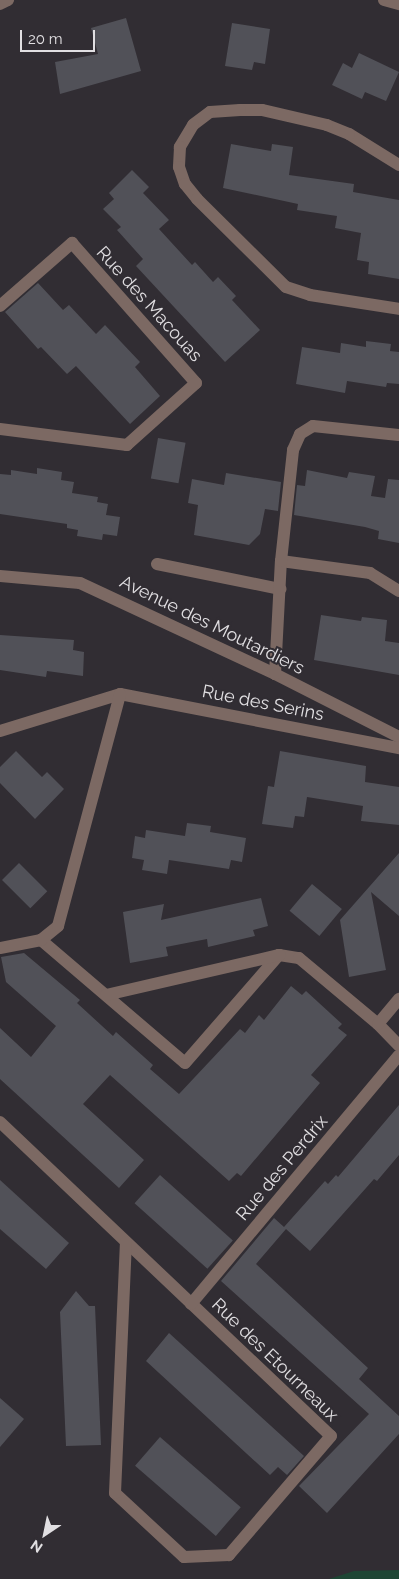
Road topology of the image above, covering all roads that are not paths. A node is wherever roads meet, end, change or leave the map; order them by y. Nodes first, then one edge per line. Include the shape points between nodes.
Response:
1 (8, 0) edge
2 (384, 0) edge
3 (0, 4) edge
4 (399, 4) edge
5 (399, 165) edge
6 (0, 306) edge
7 (399, 309) edge
8 (0, 429) edge
9 (399, 435) edge
10 (281, 561) junction
11 (157, 564) dead end
12 (0, 576) edge
13 (280, 589) junction
14 (399, 590) edge
15 (275, 674) junction
16 (120, 694) junction
17 (0, 731) edge
18 (399, 736) edge
19 (399, 748) edge
20 (41, 940) junction
21 (0, 948) edge
22 (279, 955) junction
23 (106, 995) junction
24 (399, 999) edge
25 (378, 1024) junction
26 (399, 1046) edge
27 (399, 1055) edge
28 (0, 1122) edge
29 (126, 1242) junction
30 (191, 1304) junction

1 - 3 street
2 - 4 street
5 - 7 street via 349,134 327,125 262,110 240,110 210,112 193,125 180,147 179,167 184,184 197,199 286,287 310,295
6 - 8 street, Rue des Macouas via 72,243 196,383 127,445
9 - 10 street via 314,426 300,434 293,450
10 - 13 street
10 - 14 street via 370,574
11 - 13 street
12 - 15 street, Avenue des Moutardiers via 80,583
13 - 15 street
15 - 18 street, Avenue des Moutardiers
16 - 17 street, Rue des Serins
16 - 19 street, Rue des Serins
16 - 20 street via 58,926
20 - 21 street
20 - 23 street
22 - 23 street
22 - 23 street via 185,1063
22 - 25 street via 299,958
24 - 25 street
25 - 26 street
27 - 30 street, Rue des Perdrix
28 - 29 street, Rue des Etourneaux
29 - 30 street, Rue des Etourneaux
29 - 30 street, Rue des Etourneaux via 115,1493 184,1557 229,1555 331,1436

